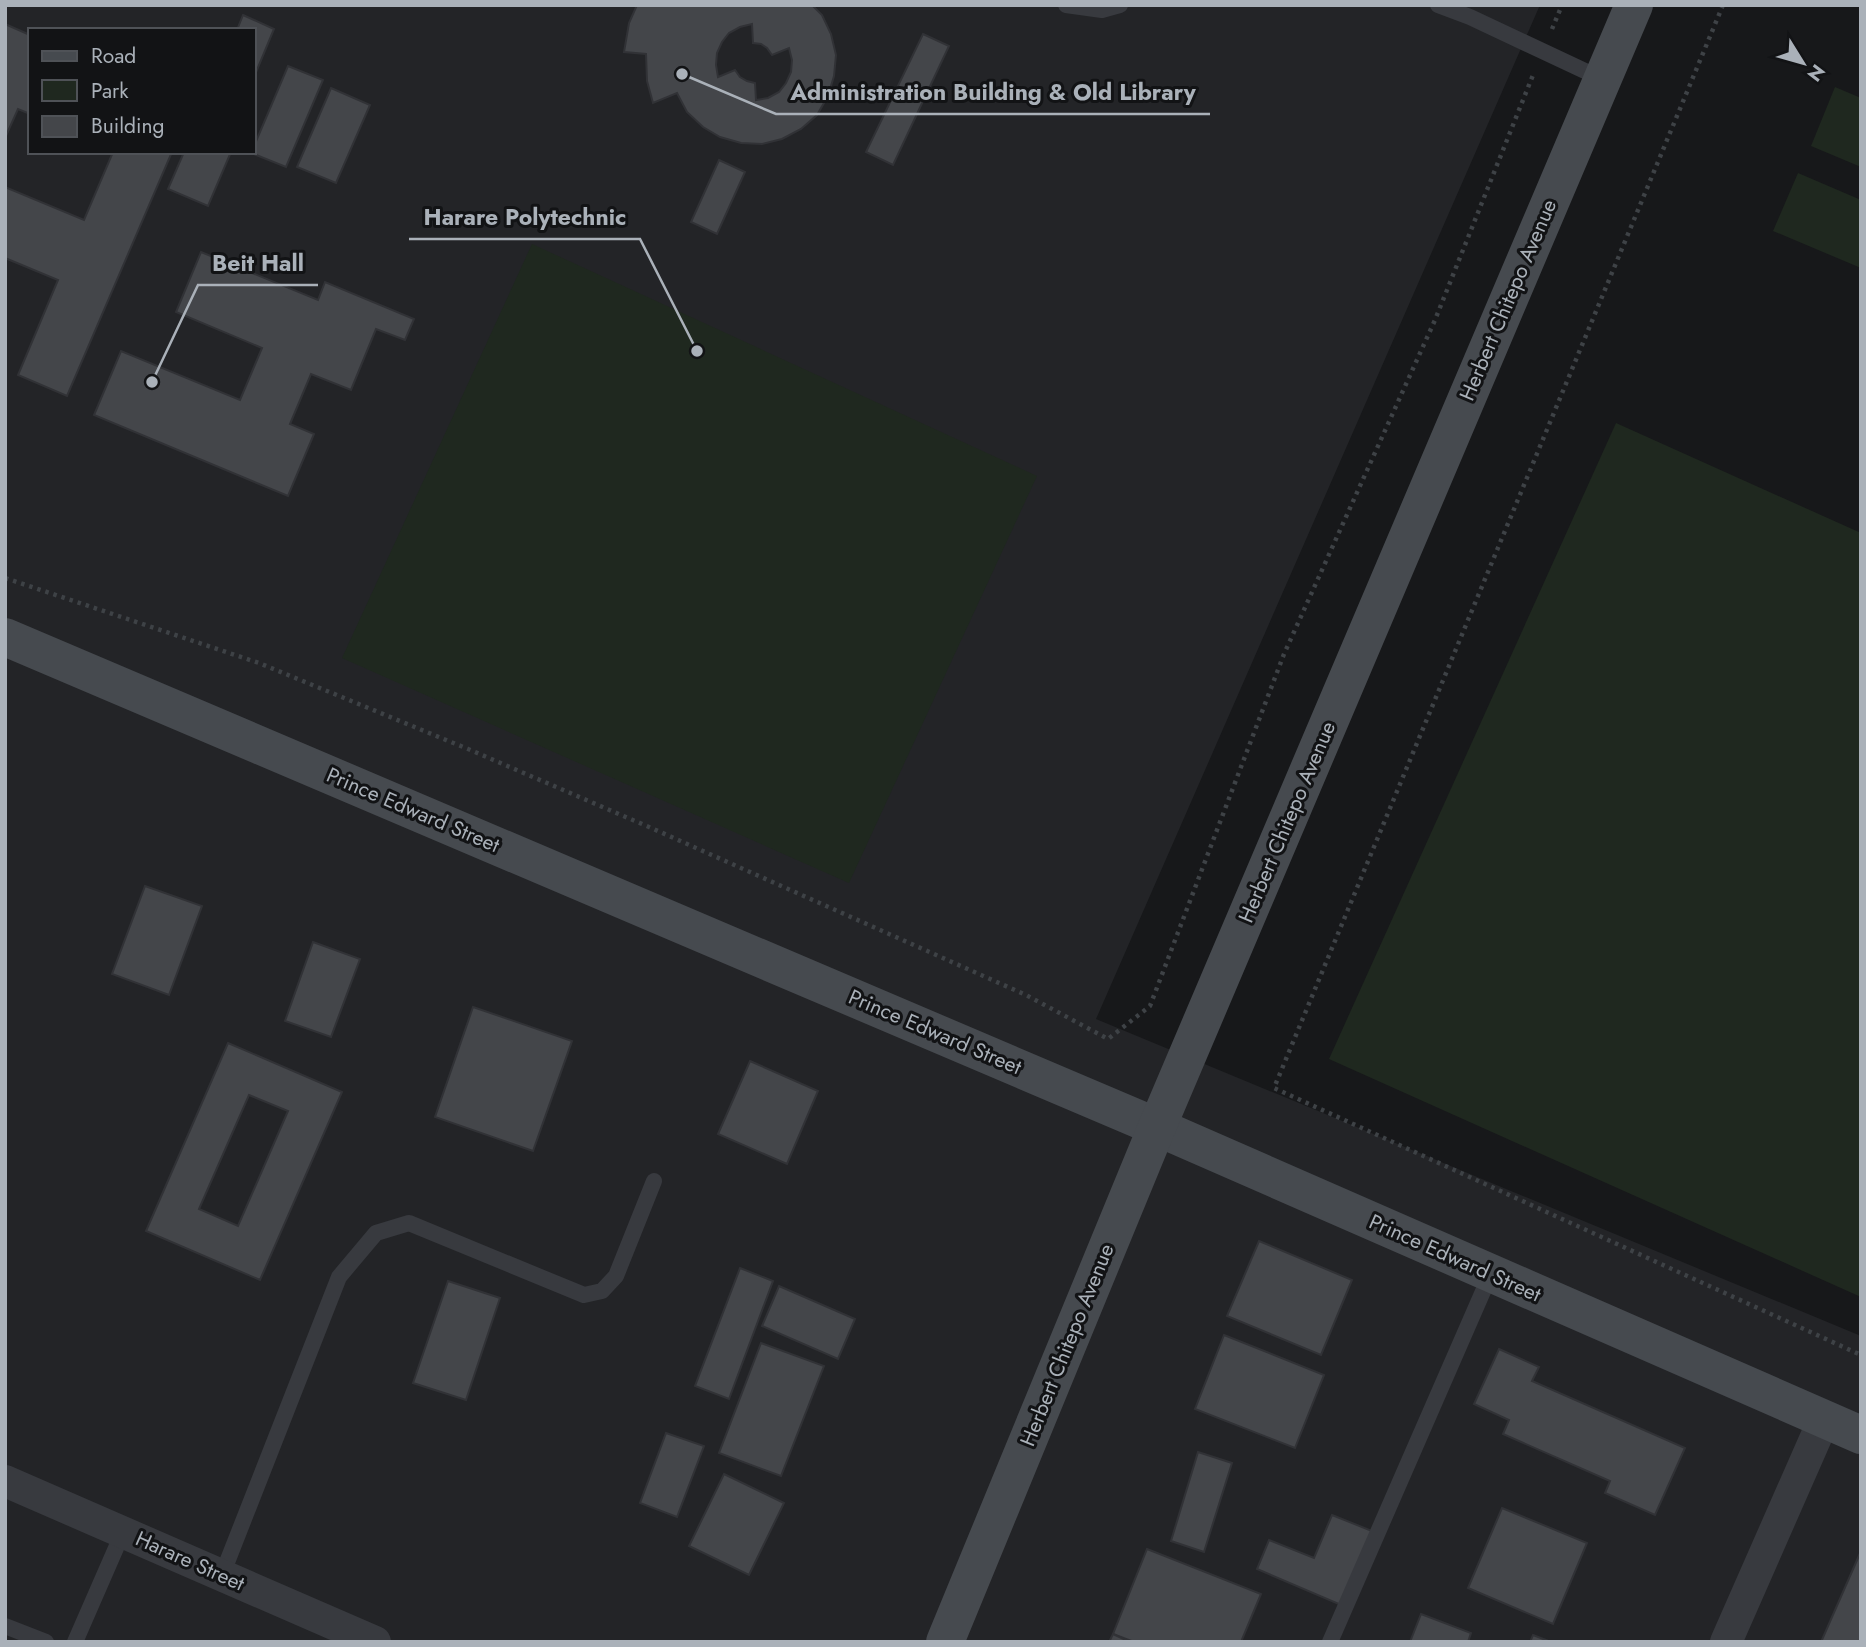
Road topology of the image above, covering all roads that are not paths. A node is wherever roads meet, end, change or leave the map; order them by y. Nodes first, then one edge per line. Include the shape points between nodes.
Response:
1 (1066, 5) edge
2 (1120, 5) edge
3 (1438, 5) edge
4 (1634, 5) edge
5 (1602, 79) junction
6 (5, 637) edge
7 (1157, 1127) junction
8 (654, 1181) dead end
9 (1491, 1273) junction
10 (1824, 1419) junction
11 (1861, 1435) edge
12 (5, 1481) edge
13 (123, 1532) junction
14 (222, 1575) junction
15 (5, 1626) edge
16 (46, 1642) edge
17 (75, 1642) edge
18 (374, 1642) edge
19 (945, 1642) edge
20 (1330, 1642) edge
21 (1727, 1642) edge

1 - 2 lane via 1102,10
3 - 5 lane
4 - 5 main road, Herbert Chitepo Avenue
5 - 7 main road, Herbert Chitepo Avenue
6 - 7 main road, Prince Edward Street
7 - 9 main road, Prince Edward Street
7 - 19 main road, Herbert Chitepo Avenue
8 - 14 lane via 616,1276 602,1291 584,1295 409,1223 376,1233 339,1277
9 - 10 main road, Prince Edward Street
9 - 20 lane
10 - 11 main road, Prince Edward Street
10 - 21 street
12 - 13 street, Harare Street
13 - 14 street, Harare Street
13 - 17 lane
14 - 18 street, Harare Street
15 - 16 lane

